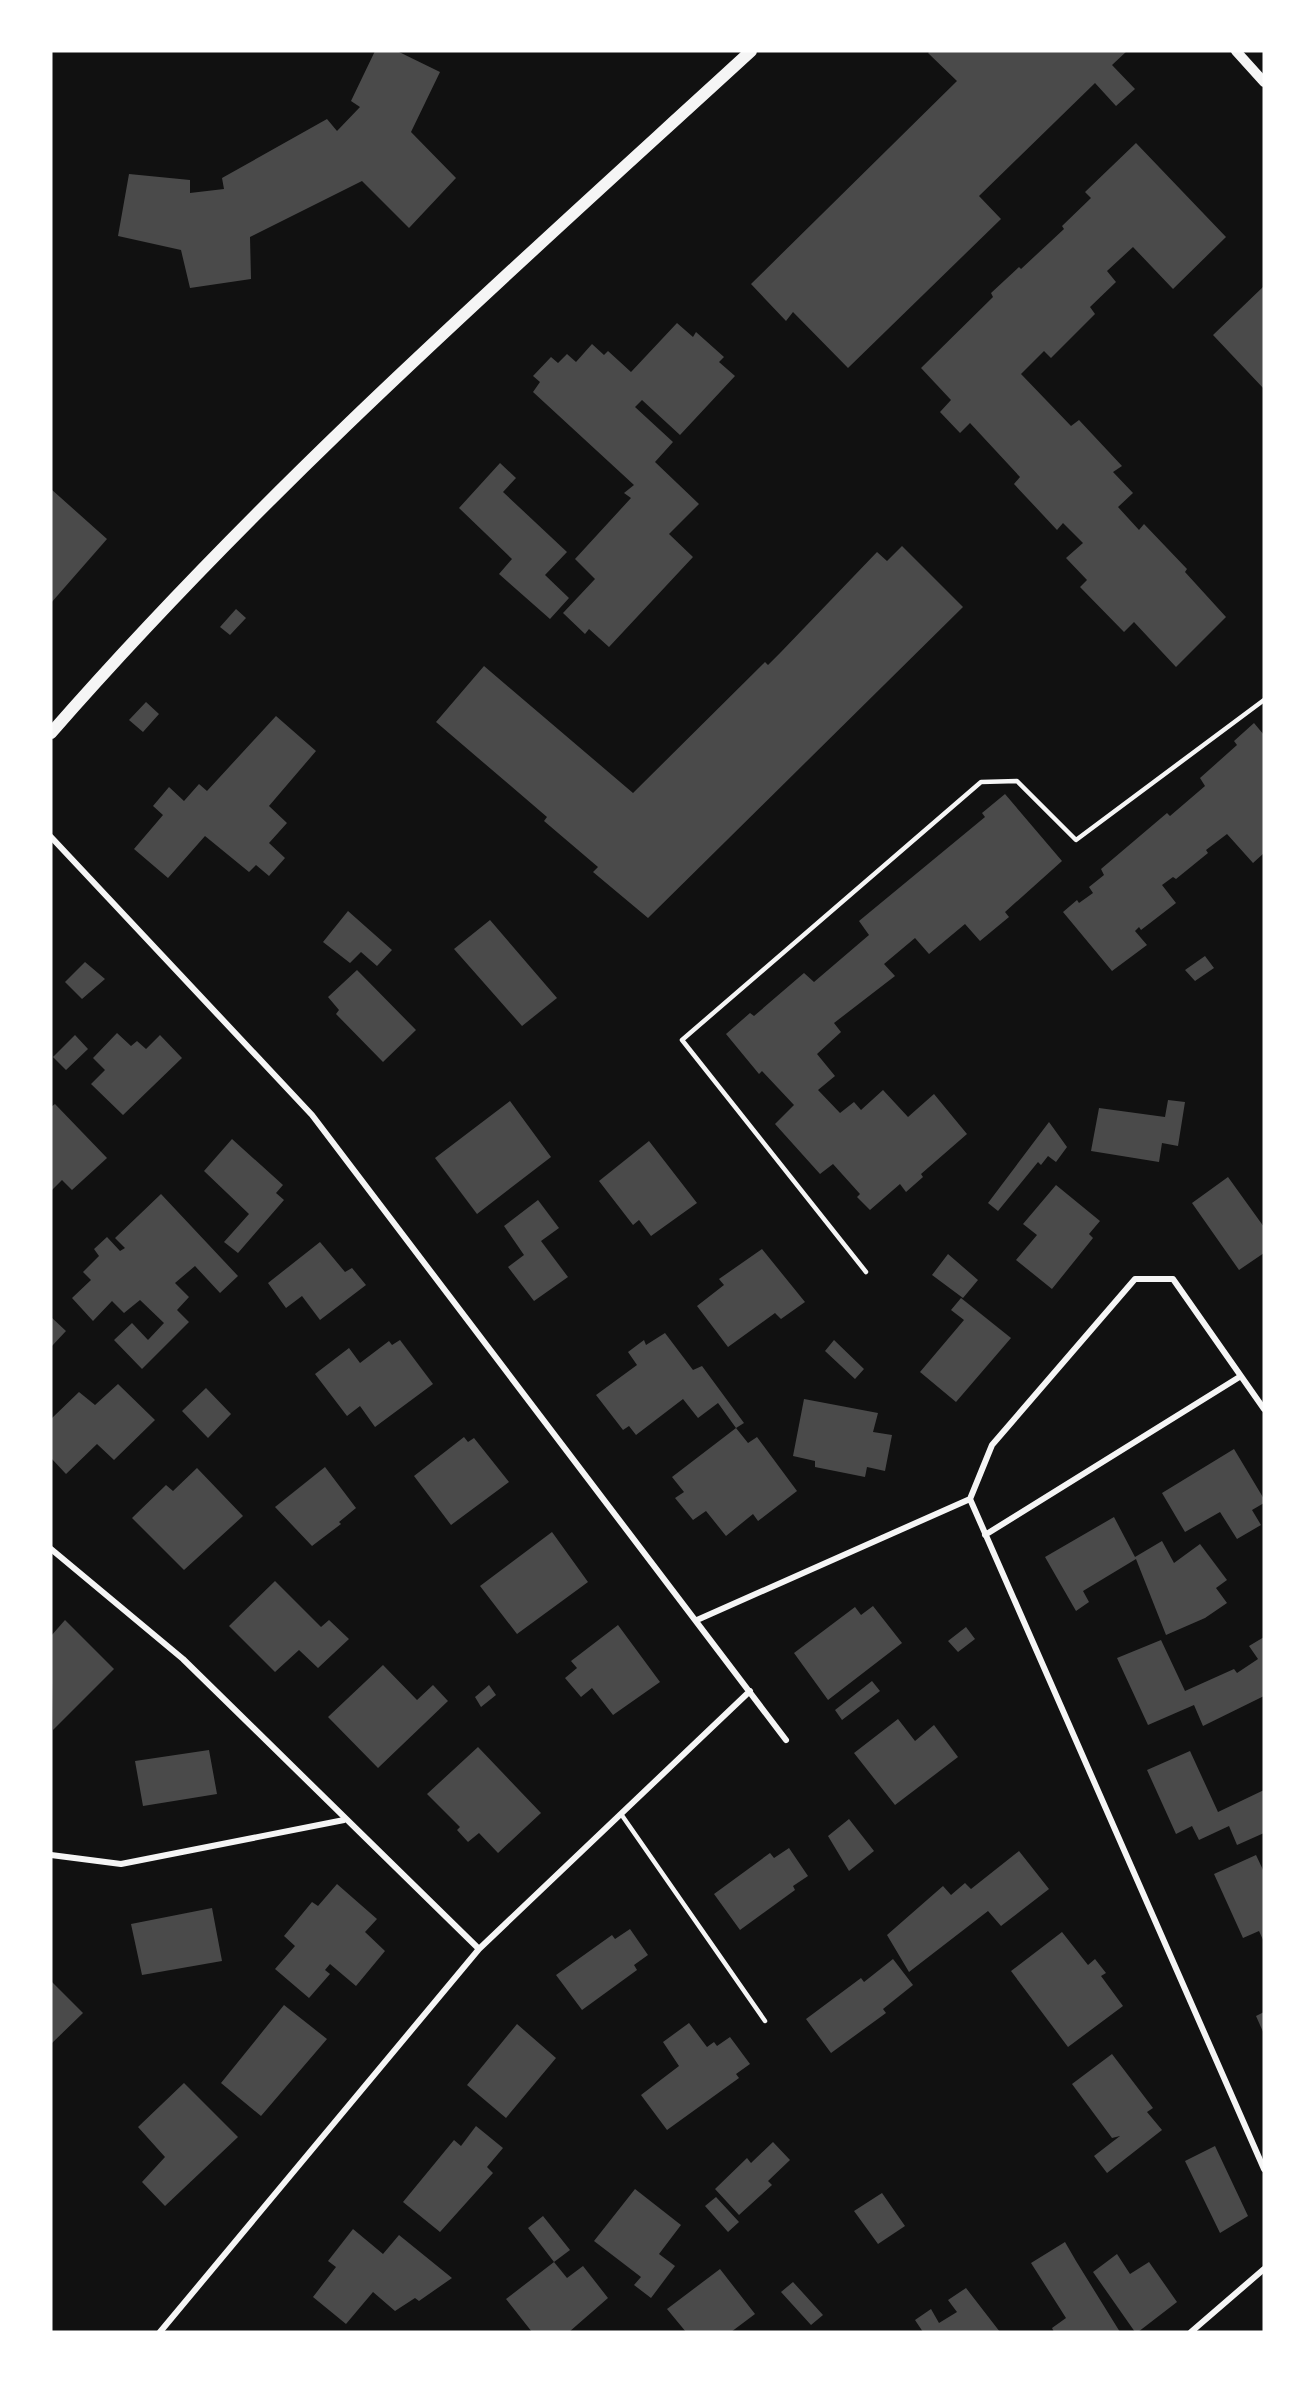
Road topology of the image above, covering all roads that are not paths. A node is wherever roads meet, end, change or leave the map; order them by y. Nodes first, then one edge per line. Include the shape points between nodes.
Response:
1 (751, 51) edge
2 (1236, 51) edge
3 (1264, 82) edge
4 (1264, 700) edge
5 (51, 733) edge
6 (51, 837) edge
7 (867, 1272) dead end
8 (1241, 1377) junction
9 (1264, 1409) edge
10 (970, 1499) junction
11 (986, 1535) junction
12 (51, 1549) edge
13 (697, 1620) junction
14 (750, 1691) junction
15 (786, 1740) dead end
16 (621, 1815) junction
17 (344, 1820) junction
18 (51, 1855) edge
19 (479, 1949) junction
20 (765, 2021) dead end
21 (1264, 2169) edge
22 (1264, 2269) edge
23 (160, 2332) edge
24 (1191, 2332) edge

1 - 5 main road via 559,225 250,517
2 - 3 street
4 - 7 lane via 1076,840 1017,781 981,782 682,1040
6 - 13 street via 312,1115
8 - 9 street
8 - 10 street via 1173,1279 1135,1279 992,1445
8 - 11 street
10 - 11 street
10 - 13 street
11 - 21 street
12 - 17 street via 183,1659
13 - 14 street
14 - 15 street
14 - 16 street
16 - 19 street
16 - 20 lane
17 - 18 street via 121,1864
17 - 19 street
19 - 23 street
22 - 24 street

